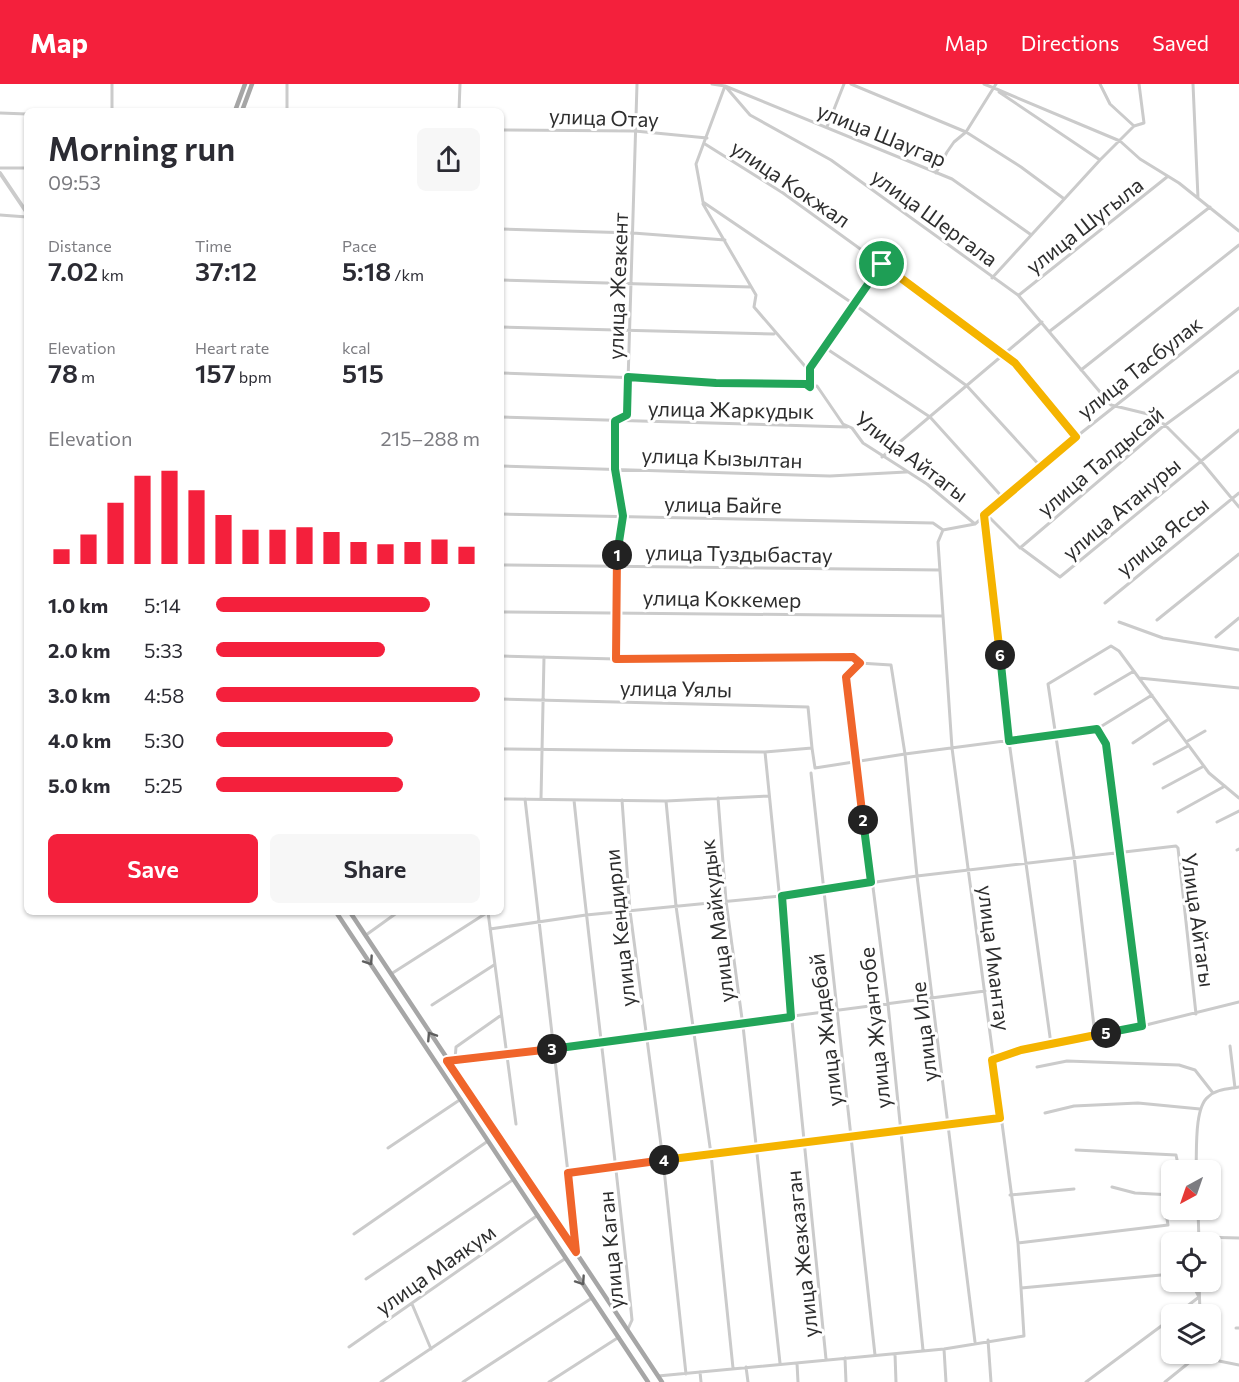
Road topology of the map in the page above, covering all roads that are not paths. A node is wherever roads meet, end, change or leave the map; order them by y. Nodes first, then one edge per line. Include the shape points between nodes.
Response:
1 (112, 84) edge
2 (245, 84) edge
3 (252, 84) edge
4 (287, 84) edge
5 (460, 84) edge
6 (637, 84) edge
7 (712, 84) edge
8 (844, 84) edge
9 (851, 84) edge
10 (984, 84) edge
11 (1100, 84) edge
12 (1139, 84) edge
13 (1193, 84) edge
14 (725, 85) edge
15 (995, 86) edge
16 (112, 108) edge
17 (236, 108) edge
18 (243, 108) edge
19 (287, 108) edge
20 (459, 108) edge
21 (0, 113) edge
22 (24, 114) edge
23 (1134, 126) junction
24 (827, 127) junction
25 (504, 130) edge
26 (637, 131) junction
27 (966, 132) junction
28 (707, 138) junction
29 (1120, 141) junction
30 (705, 144) junction
31 (1100, 160) junction
32 (0, 168) edge
33 (24, 168) edge
34 (936, 173) junction
35 (0, 174) edge
36 (1167, 177) junction
37 (1063, 198) junction
38 (1198, 198) junction
39 (703, 202) junction
40 (1210, 207) junction
41 (24, 210) edge
42 (0, 215) edge
43 (24, 215) edge
44 (504, 229) edge
45 (1239, 231) edge
46 (633, 233) junction
47 (1030, 234) junction
48 (725, 240) junction
49 (1239, 245) edge
50 (882, 264) junction
51 (992, 278) junction
52 (504, 280) edge
53 (632, 283) junction
54 (751, 287) junction
55 (1018, 296) junction
56 (855, 305) junction
57 (1239, 308) edge
58 (1042, 322) junction
59 (504, 327) edge
60 (630, 331) junction
61 (1050, 332) junction
62 (774, 334) junction
63 (824, 347) junction
64 (1004, 353) junction
65 (1081, 370) junction
66 (1239, 371) edge
67 (810, 372) junction
68 (504, 373) edge
69 (628, 377) junction
70 (967, 386) junction
71 (810, 387) junction
72 (1115, 406) junction
73 (504, 417) edge
74 (930, 417) junction
75 (615, 421) junction
76 (1166, 425) junction
77 (852, 428) junction
78 (1239, 430) edge
79 (1076, 437) junction
80 (882, 457) junction
81 (1200, 460) junction
82 (504, 466) edge
83 (1041, 467) junction
84 (615, 469) junction
85 (906, 472) junction
86 (1239, 493) edge
87 (1232, 498) junction
88 (1004, 499) junction
89 (1239, 507) edge
90 (504, 514) edge
91 (985, 514) junction
92 (623, 516) junction
93 (975, 524) junction
94 (943, 530) junction
95 (1020, 548) junction
96 (1239, 554) edge
97 (504, 565) edge
98 (615, 567) junction
99 (940, 570) junction
100 (1105, 603) dead end
101 (615, 611) junction
102 (504, 612) edge
103 (942, 616) junction
104 (1239, 618) edge
105 (1157, 620) dead end
106 (1119, 622) dead end
107 (1216, 637) dead end
108 (1239, 650) edge
109 (504, 656) edge
110 (544, 657) junction
111 (616, 659) junction
112 (860, 663) junction
113 (1134, 671) junction
114 (1139, 678) junction
115 (1239, 688) edge
116 (1095, 694) dead end
117 (1152, 695) junction
118 (504, 699) edge
119 (543, 700) junction
120 (1169, 719) junction
121 (1097, 729) junction
122 (1205, 731) dead end
123 (1056, 735) junction
124 (1009, 741) junction
125 (1134, 743) dead end
126 (1186, 744) junction
127 (812, 748) junction
128 (952, 748) junction
129 (504, 749) edge
130 (542, 749) junction
131 (765, 752) junction
132 (905, 754) junction
133 (856, 763) junction
134 (1154, 764) dead end
135 (1204, 766) junction
136 (811, 773) dead end
137 (1225, 786) junction
138 (1163, 788) dead end
139 (769, 796) junction
140 (718, 798) junction
141 (1239, 798) edge
142 (504, 799) edge
143 (525, 799) junction
144 (541, 799) junction
145 (574, 800) junction
146 (622, 800) junction
147 (666, 801) junction
148 (1178, 812) dead end
149 (1239, 812) edge
150 (1217, 822) dead end
151 (1122, 852) junction
152 (1074, 856) junction
153 (1027, 862) junction
154 (968, 870) junction
155 (917, 876) junction
156 (871, 882) junction
157 (823, 889) junction
158 (782, 896) junction
159 (726, 901) junction
160 (676, 906) junction
161 (630, 911) junction
162 (338, 915) edge
163 (352, 915) edge
164 (395, 915) edge
165 (483, 915) edge
166 (488, 915) edge
167 (586, 915) junction
168 (539, 923) junction
169 (490, 929) junction
170 (365, 935) junction
171 (494, 965) junction
172 (391, 974) junction
173 (985, 991) junction
174 (934, 999) junction
175 (1239, 1002) edge
176 (888, 1004) junction
177 (432, 1005) dead end
178 (837, 1011) junction
179 (1196, 1014) junction
180 (500, 1015) junction
181 (791, 1017) junction
182 (743, 1024) junction
183 (1142, 1026) junction
184 (693, 1030) junction
185 (1095, 1035) junction
186 (646, 1037) junction
187 (600, 1042) junction
188 (1051, 1044) junction
189 (1230, 1046) dead end
190 (555, 1048) junction
191 (505, 1054) junction
192 (455, 1060) junction
193 (992, 1060) junction
194 (447, 1061) junction
195 (1037, 1067) dead end
196 (1237, 1088) edge
197 (1214, 1093) junction
198 (461, 1099) junction
199 (1200, 1109) junction
200 (1045, 1113) dead end
201 (1000, 1118) junction
202 (487, 1120) junction
203 (516, 1124) dead end
204 (949, 1124) junction
205 (478, 1126) junction
206 (900, 1131) junction
207 (852, 1137) junction
208 (488, 1141) junction
209 (805, 1143) junction
210 (388, 1148) dead end
211 (756, 1150) junction
212 (1076, 1150) dead end
213 (711, 1154) junction
214 (663, 1160) junction
215 (1177, 1160) edge
216 (1197, 1160) edge
217 (617, 1165) junction
218 (568, 1173) junction
219 (514, 1179) junction
220 (1112, 1187) dead end
221 (1074, 1189) dead end
222 (1010, 1195) junction
223 (1161, 1195) edge
224 (538, 1215) junction
225 (1167, 1220) edge
226 (354, 1234) dead end
227 (1239, 1238) edge
228 (1221, 1239) edge
229 (1018, 1243) junction
230 (576, 1252) junction
231 (566, 1258) junction
232 (1161, 1275) edge
233 (366, 1279) dead end
234 (1021, 1288) junction
235 (1196, 1292) edge
236 (1199, 1292) edge
237 (1199, 1297) junction
238 (592, 1298) junction
239 (412, 1304) junction
240 (1190, 1304) edge
241 (1199, 1304) edge
242 (1161, 1326) edge
243 (628, 1331) junction
244 (619, 1337) junction
245 (988, 1340) junction
246 (975, 1342) junction
247 (349, 1347) dead end
248 (944, 1348) junction
249 (431, 1349) junction
250 (923, 1350) junction
251 (895, 1353) junction
252 (875, 1355) junction
253 (845, 1358) junction
254 (826, 1359) junction
255 (1221, 1361) edge
256 (780, 1363) junction
257 (796, 1363) junction
258 (1187, 1364) edge
259 (1239, 1365) edge
260 (746, 1367) junction
261 (733, 1368) junction
262 (700, 1372) junction
263 (686, 1374) junction
264 (658, 1376) junction
265 (381, 1382) edge
266 (463, 1382) edge
267 (549, 1382) edge
268 (648, 1382) edge
269 (662, 1382) edge
270 (701, 1382) edge
271 (748, 1382) edge
272 (798, 1382) edge
273 (846, 1382) edge
274 (896, 1382) edge
275 (946, 1382) edge
276 (991, 1382) edge
277 (1086, 1382) edge
278 (1165, 1382) edge

1 - 16 street
2 - 17 main road
3 - 18 main road
4 - 19 street
5 - 20 street
6 - 26 street, улица Жезкент
7 - 14 street, улица Шаугар
8 - 24 street
9 - 27 street
10 - 15 street
11 - 23 street via 1110,104
12 - 23 street via 1144,123
13 - 38 street
14 - 24 street, улица Шаугар
14 - 28 street
14 - 51 street, улица Шергала via 750,115 831,160
15 - 27 street
15 - 29 street
15 - 31 street
21 - 22 street
23 - 29 street
24 - 34 street, улица Шаугар
25 - 26 street, улица Отау
26 - 28 street, улица Отау
26 - 46 street, улица Жезкент
27 - 34 street via 954,142
27 - 37 street
28 - 30 street
29 - 31 street
29 - 36 street
30 - 39 street via 696,164
30 - 50 street, улица Кокжал via 783,192
31 - 37 street
32 - 33 street
34 - 47 street, улица Шаугар via 952,179
35 - 41 street
36 - 38 street
36 - 55 street, улица Шугыла
37 - 47 street
38 - 40 street
39 - 48 street
39 - 56 street
40 - 45 street
40 - 61 street
42 - 43 street
44 - 46 street
46 - 48 street
46 - 53 street, улица Жезкент
47 - 51 street
48 - 54 street
49 - 65 street
50 - 56 street
50 - 64 street, улица Кокжал
51 - 55 street, улица Шергала
52 - 53 street
53 - 54 street
53 - 60 street, улица Жезкент
54 - 62 street via 756,295 754,307
55 - 58 street, улица Шергала
56 - 63 street
56 - 70 street
57 - 72 street, улица Тасбулак
58 - 61 street, улица Шергала
58 - 64 street
59 - 60 street
60 - 62 street
60 - 69 street, улица Жезкент
61 - 65 street, улица Шергала
62 - 67 street
63 - 67 street
63 - 74 street
64 - 70 street
64 - 79 street, улица Кокжал
65 - 72 street, улица Шергала
66 - 76 street, улица Талдысай
67 - 71 street
68 - 69 street
69 - 71 street
69 - 75 street, улица Жезкент via 627,415
70 - 74 street
70 - 83 street
71 - 77 street, Улица Айтагы via 817,386 843,424
72 - 76 street via 1152,415
72 - 79 street, улица Тасбулак
73 - 75 street, улица Жаркудык
74 - 80 street
74 - 88 street
75 - 77 street, улица Жаркудык
75 - 84 street, улица Жезкент
76 - 81 street
76 - 95 street, улица Талдысай
77 - 80 street, Улица Айтагы via 863,443
78 - 81 street, улица Атануры
79 - 83 street, улица Тасбулак
80 - 85 street, Улица Айтагы
81 - 87 street
81 - 95 street, улица Атануры via 1060,577
82 - 84 street, улица Кызылтан
83 - 88 street, улица Тасбулак
84 - 85 street, улица Кызылтан via 830,476
84 - 92 street, улица Жезкент
85 - 93 street, Улица Айтагы via 927,484
86 - 87 street, улица Яссы
87 - 89 street
87 - 100 street, улица Яссы
88 - 91 street, улица Тасбулак
90 - 92 street, улица Байге
91 - 93 street, улица Тасбулак
91 - 95 street
91 - 124 street
92 - 94 street, улица Байге via 933,523
92 - 98 street, улица Жезкент
93 - 94 street
94 - 99 street, улица Имантау via 938,542
96 - 105 street
97 - 98 street, улица Туздыбастау
98 - 99 street, улица Туздыбастау
98 - 101 street, улица Жезкент
99 - 103 street, улица Имантау
101 - 102 street, улица Коккемер
101 - 103 street, улица Коккемер
101 - 111 street, улица Жезкент
103 - 128 street, улица Имантау
104 - 107 street
106 - 108 street via 1163,638
109 - 110 street
110 - 111 street
110 - 119 street
111 - 112 street via 853,657
112 - 132 street via 891,665
112 - 133 street via 846,677
113 - 114 street
113 - 116 street
113 - 123 street via 1111,646 1048,684
114 - 115 street
114 - 117 street
117 - 120 street
117 - 121 street
118 - 119 street, улица Уялы
119 - 127 street, улица Уялы via 808,706
119 - 130 street
120 - 125 street
120 - 126 street
121 - 123 street
121 - 151 street via 1106,744
122 - 126 street
123 - 124 street
123 - 152 street
124 - 128 street
124 - 153 street
126 - 134 street
126 - 135 street
127 - 131 street
127 - 133 street via 815,768
128 - 132 street
128 - 154 street, улица Имантау
129 - 130 street
130 - 131 street
130 - 144 street
131 - 139 street, улица Жезказган
132 - 133 street
132 - 155 street, улица Иле
133 - 156 street
135 - 137 street
135 - 138 street
136 - 157 street, улица Жидебай
137 - 141 street
137 - 148 street
139 - 140 street
139 - 158 street, улица Жезказган
140 - 147 street
140 - 159 street, улица Майкудык
142 - 143 street
143 - 144 street
143 - 168 street
144 - 145 street
145 - 146 street
145 - 167 street, улица Каган
146 - 147 street
146 - 161 street, улица Кендирли
147 - 160 street
149 - 150 street
151 - 152 street, Улица Айтагы
151 - 179 street, Улица Айтагы via 1178,848
151 - 183 street
152 - 153 street
152 - 185 street
153 - 154 street
153 - 188 street
154 - 155 street
154 - 173 street, улица Имантау
155 - 156 street
155 - 174 street, улица Иле
156 - 157 street
156 - 176 street, улица Жуантобе
157 - 158 street
157 - 178 street, улица Жидебай
158 - 159 street
158 - 181 street, улица Жезказган
159 - 160 street
159 - 182 street, улица Майкудык
160 - 161 street
160 - 184 street
161 - 167 street
161 - 186 street, улица Кендирли
162 -> 198 main road
163 - 170 main road
164 - 170 street
165 - 172 street
166 - 169 street
167 - 168 street
167 - 187 street, улица Каган
168 - 169 street
168 - 190 street
169 - 171 street
170 - 172 main road
171 - 177 street
171 - 180 street
194 -> 172 main road
173 - 174 street
173 - 193 street, улица Имантау
174 - 176 street
174 - 204 street, улица Иле
175 - 179 street
176 - 178 street
176 - 206 street, улица Жуантобе
178 - 181 street
178 - 207 street, улица Жидебай
179 - 183 street
180 - 191 street
180 - 192 street via 456,1047
181 - 182 street
181 - 209 street, улица Жезказган
182 - 184 street
182 - 211 street, улица Майкудык
183 - 185 street
184 - 186 street
184 - 213 street
185 - 188 street
186 - 187 street
186 - 214 street, улица Кендирли
187 - 190 street
187 - 217 street, улица Каган
188 - 193 street
189 - 196 street
190 - 191 street
190 - 218 street
191 - 192 street
191 - 203 street
192 - 194 street
193 - 201 street, улица Имантау
194 - 202 main road
195 - 197 street via 1067,1061 1179,1065 1195,1070
196 - 197 street
197 - 199 street
198 - 205 main road
198 - 210 street
199 - 200 street via 1138,1103 1074,1106
199 - 216 street
201 - 204 street
201 - 222 street, улица Имантау
202 - 205 main road
202 - 230 main road
204 - 206 street
204 - 246 street, улица Иле
205 - 208 main road
206 - 207 street
206 - 250 street, улица Жуантобе
207 - 209 street
207 - 252 street, улица Жидебай
208 - 219 main road
208 - 226 street
209 - 211 street
209 - 254 street, улица Жезказган
211 - 213 street
211 - 256 street, улица Майкудык
212 - 215 street via 1176,1155
213 - 214 street
213 - 261 street
214 - 217 street
214 - 263 street, улица Кендирли
217 - 218 street
217 - 243 street, улица Каган via 632,1320
218 - 230 street
219 - 224 main road
219 - 233 street
220 - 223 street
221 - 222 street
222 - 229 street, улица Имантау
224 - 231 main road
224 - 239 street, улица Маякум
225 - 229 street via 1168,1225
227 - 228 street
229 - 234 street, улица Имантау
230 - 243 main road
231 -> 238 main road
231 - 249 street
232 - 234 street
234 - 245 street, улица Имантау via 1024,1336
235 - 237 street
236 - 237 street
237 - 240 street
237 - 241 street
238 - 244 main road
238 - 266 street
239 - 247 street, улица Маякум
239 - 249 street
242 - 277 street
243 - 264 main road
244 - 267 street
244 - 268 main road
245 - 246 street
245 - 276 street
246 - 248 street
248 - 250 street
248 - 275 street
249 - 265 street
250 - 251 street
251 - 252 street
251 - 274 street
252 - 253 street
253 - 254 street
253 - 273 street, улица Жезказган
254 - 257 street
255 - 259 street
256 - 257 street
256 - 260 street
257 - 272 street
258 - 278 street
260 - 261 street
260 - 271 street
261 - 262 street
262 - 263 street
262 - 270 street
263 - 264 street
264 - 269 main road

